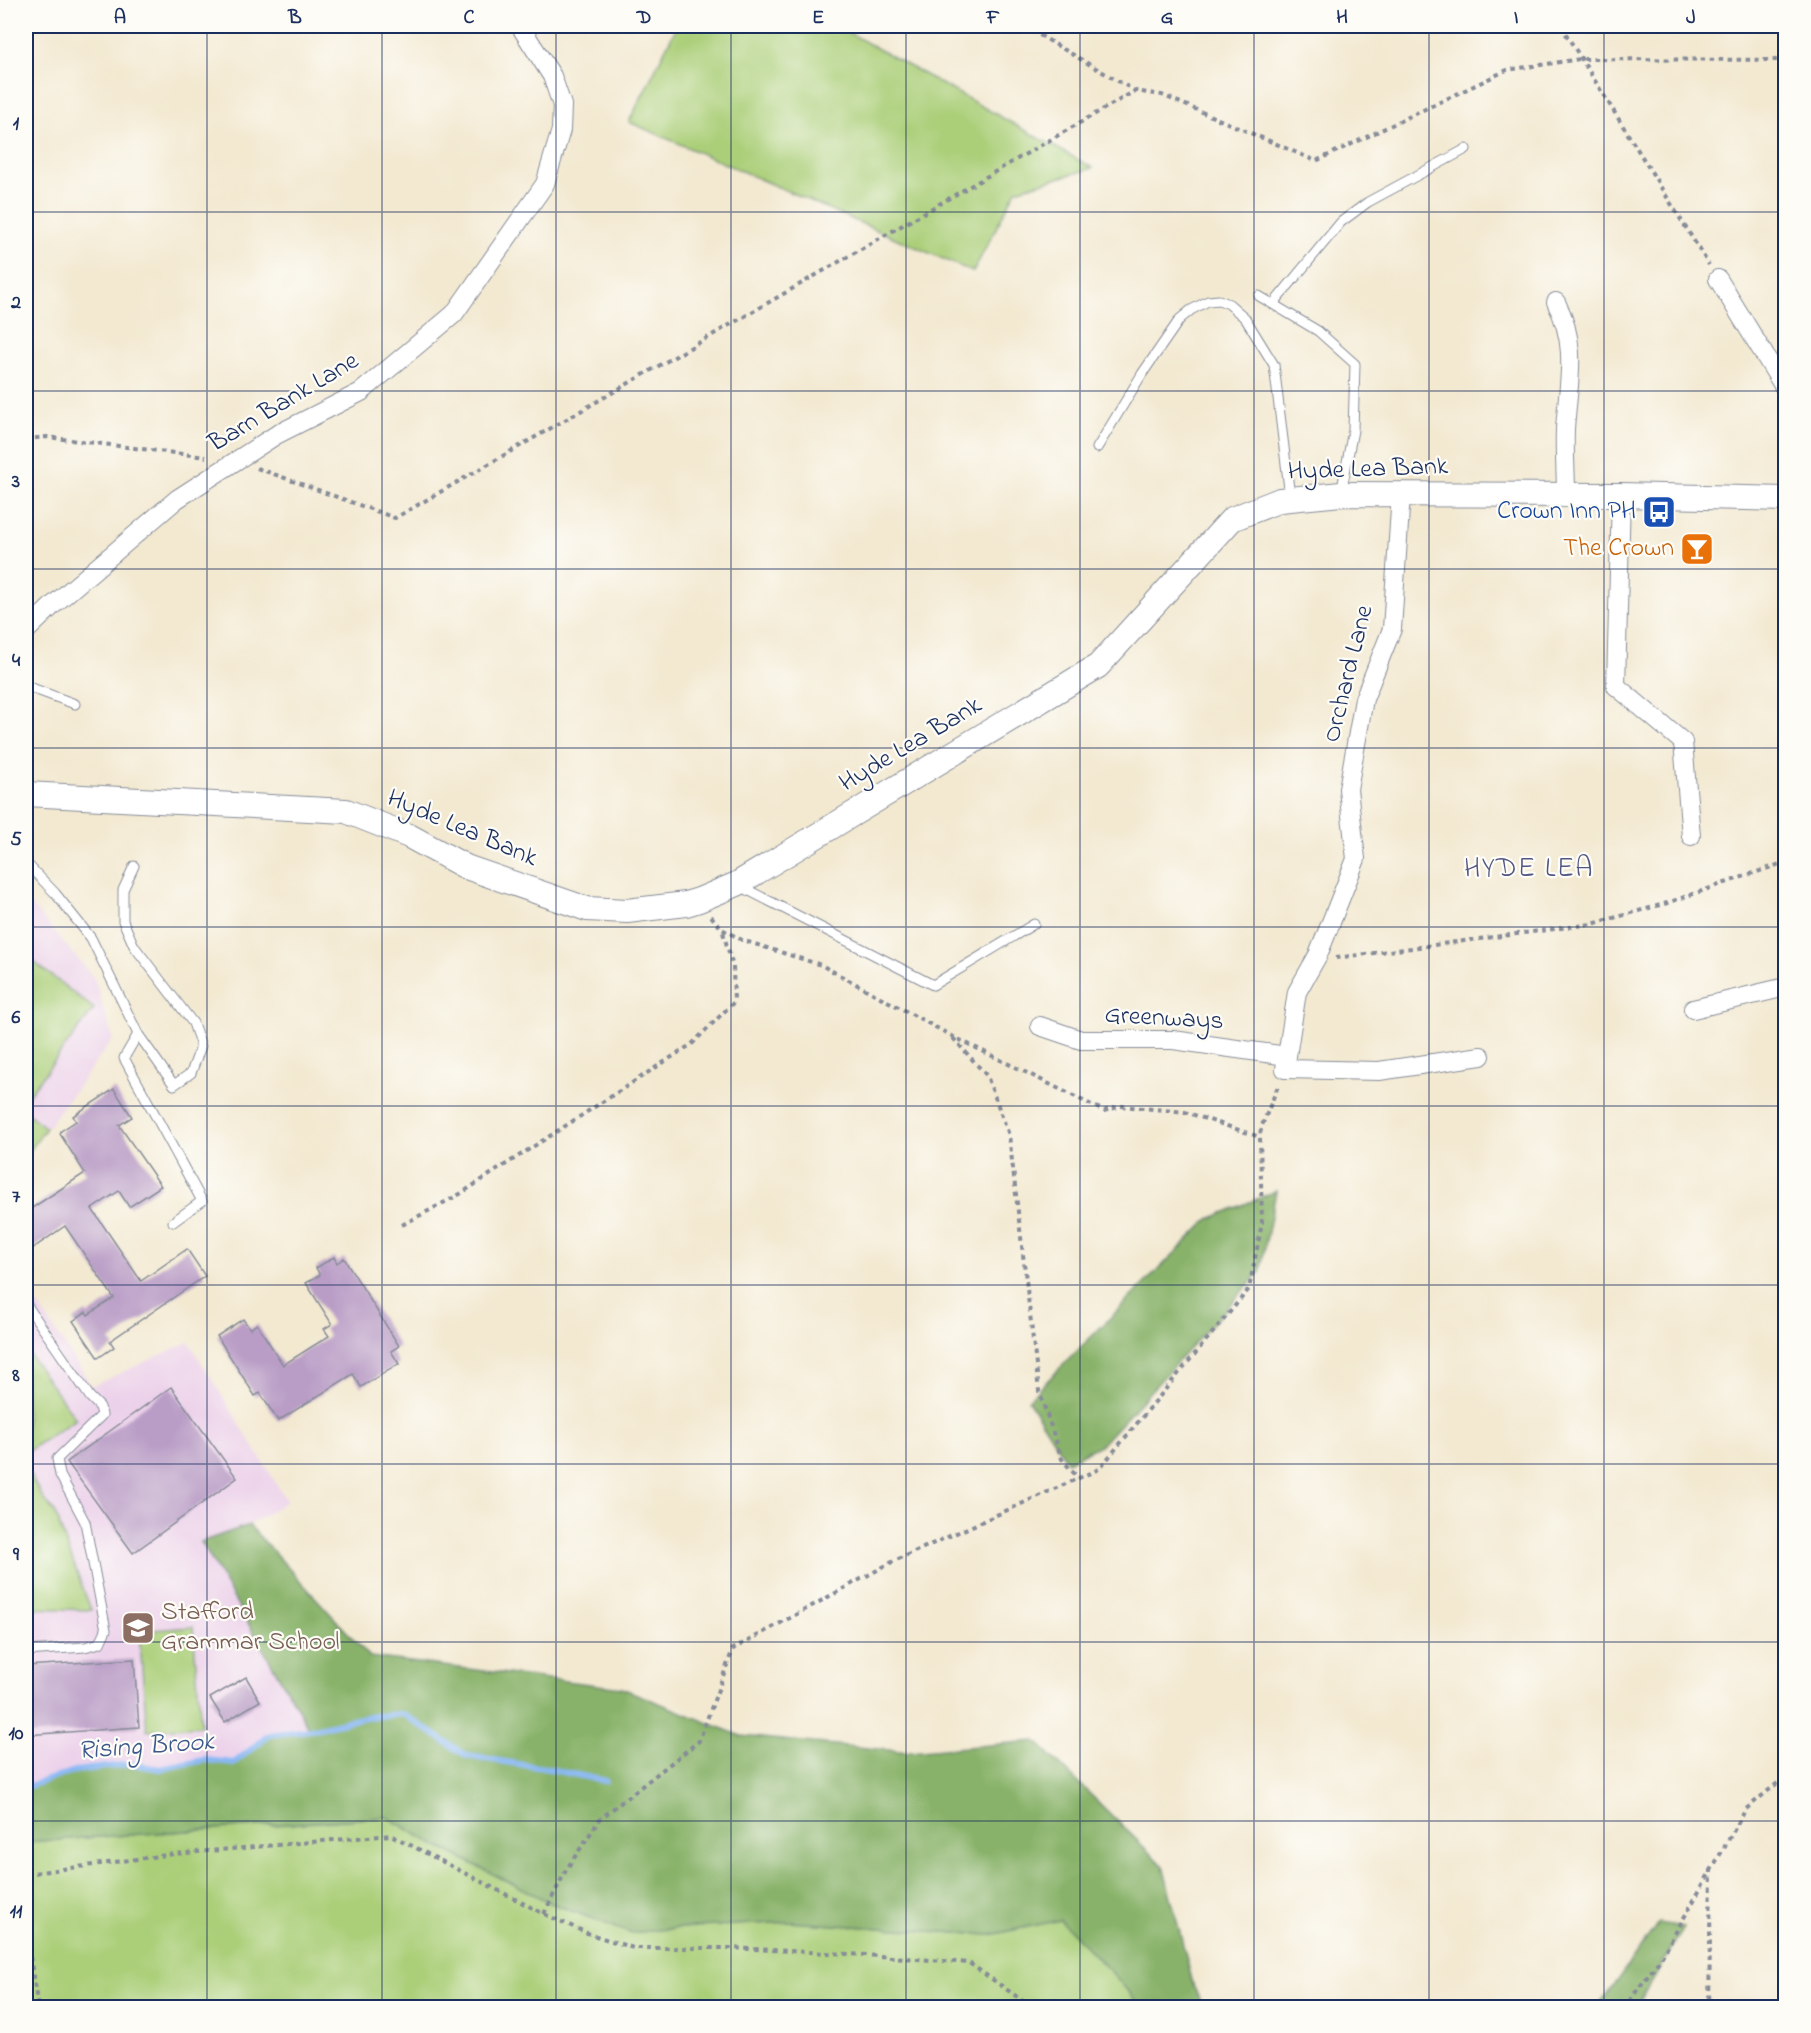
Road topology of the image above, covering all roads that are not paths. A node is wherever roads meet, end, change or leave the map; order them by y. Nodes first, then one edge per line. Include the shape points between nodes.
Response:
1 (520, 26) edge
2 (1466, 149) dead end
3 (1718, 279) road end
4 (1259, 296) dead end
5 (1556, 302) dead end
6 (1274, 303) junction
7 (1785, 390) edge
8 (1097, 448) dead end
9 (1341, 494) junction
10 (1401, 494) junction
11 (1566, 495) junction
12 (1621, 495) junction
13 (1290, 499) junction
14 (1785, 499) edge
15 (26, 631) edge
16 (26, 686) edge
17 (75, 704) dead end
18 (26, 794) edge
19 (1690, 836) dead end
20 (26, 863) edge
21 (134, 866) dead end
22 (737, 884) junction
23 (1034, 924) dead end
24 (1785, 987) edge
25 (1693, 1009) dead end
26 (1040, 1026) dead end
27 (138, 1034) junction
28 (1482, 1056) dead end
29 (1286, 1062) junction
30 (173, 1222) dead end
31 (26, 1304) edge
32 (26, 1651) edge

1 - 15 street, Barn Bank Lane via 552,76 562,105 561,130 545,184 453,314 361,392 276,435 177,499
2 - 6 lane via 1368,202 1341,222
3 - 7 street
4 - 6 lane
5 - 11 street via 1566,320 1570,347
6 - 9 lane via 1318,331 1355,364 1353,430
8 - 13 lane via 1180,319 1208,301 1220,300 1245,318 1274,365
9 - 10 street, Hyde Lea Bank
9 - 13 street, Hyde Lea Bank
10 - 11 street, Hyde Lea Bank
10 - 29 street, Orchard Lane via 1392,629 1364,699 1348,789 1356,860 1318,955 1297,992
11 - 12 street, Hyde Lea Bank
12 - 14 street, Hyde Lea Bank
12 - 19 street via 1616,686 1683,742
13 - 22 street, Hyde Lea Bank via 1232,519 1098,666
16 - 17 lane
18 - 22 street, Hyde Lea Bank via 346,811 409,836 466,867 587,909 627,911 699,900
20 - 27 lane via 91,938
21 - 27 lane via 123,890 123,921 134,946 193,1023 201,1046 191,1073 174,1085
22 - 23 lane via 933,985
24 - 25 street
26 - 29 street, Greenways via 1081,1040 1173,1040
27 - 30 lane via 124,1058 202,1201
28 - 29 street, Greenways via 1379,1071
31 - 32 lane via 102,1415 57,1459 60,1475 85,1522 106,1630 100,1643 86,1647

